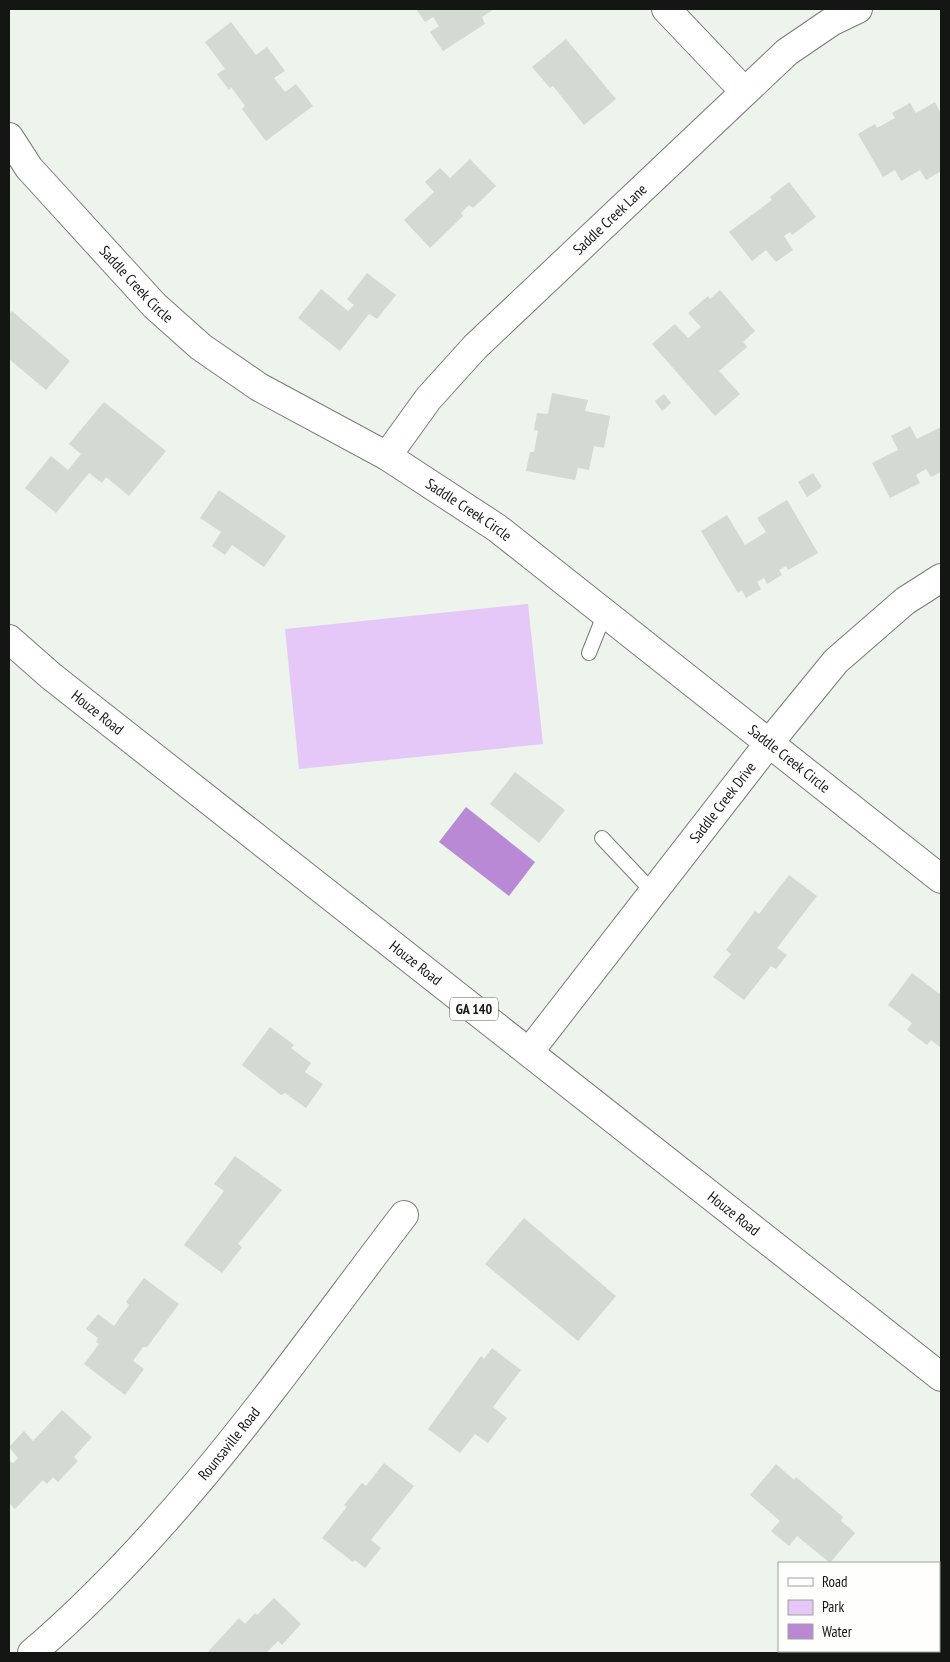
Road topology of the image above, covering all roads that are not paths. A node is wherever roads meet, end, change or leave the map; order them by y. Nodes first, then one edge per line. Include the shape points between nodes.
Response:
1 (666, 9) edge
2 (858, 9) edge
3 (744, 91) junction
4 (9, 137) edge
5 (387, 456) junction
6 (941, 578) edge
7 (605, 613) junction
8 (9, 639) edge
9 (589, 653) dead end
10 (769, 743) junction
11 (602, 838) dead end
12 (941, 878) edge
13 (653, 892) junction
14 (529, 1052) junction
15 (404, 1215) dead end
16 (941, 1377) edge
17 (32, 1653) edge

1 - 3 street
2 - 3 street, Saddle Creek Lane via 831,22 787,52
3 - 5 street, Saddle Creek Lane via 474,347 428,399
4 - 5 street, Saddle Creek Circle via 29,168 155,306 201,347 259,387
5 - 7 street, Saddle Creek Circle via 497,528
6 - 10 street, Saddle Creek Drive via 905,601 836,662
7 - 9 lane
7 - 10 street, Saddle Creek Circle
8 - 14 street, Houze Road / GA 140
10 - 12 street, Saddle Creek Circle
10 - 13 street, Saddle Creek Drive
11 - 13 lane
13 - 14 street, Saddle Creek Drive
14 - 16 street, Houze Road / GA 140
15 - 17 street, Rounsaville Road via 229,1444 153,1536 104,1587

